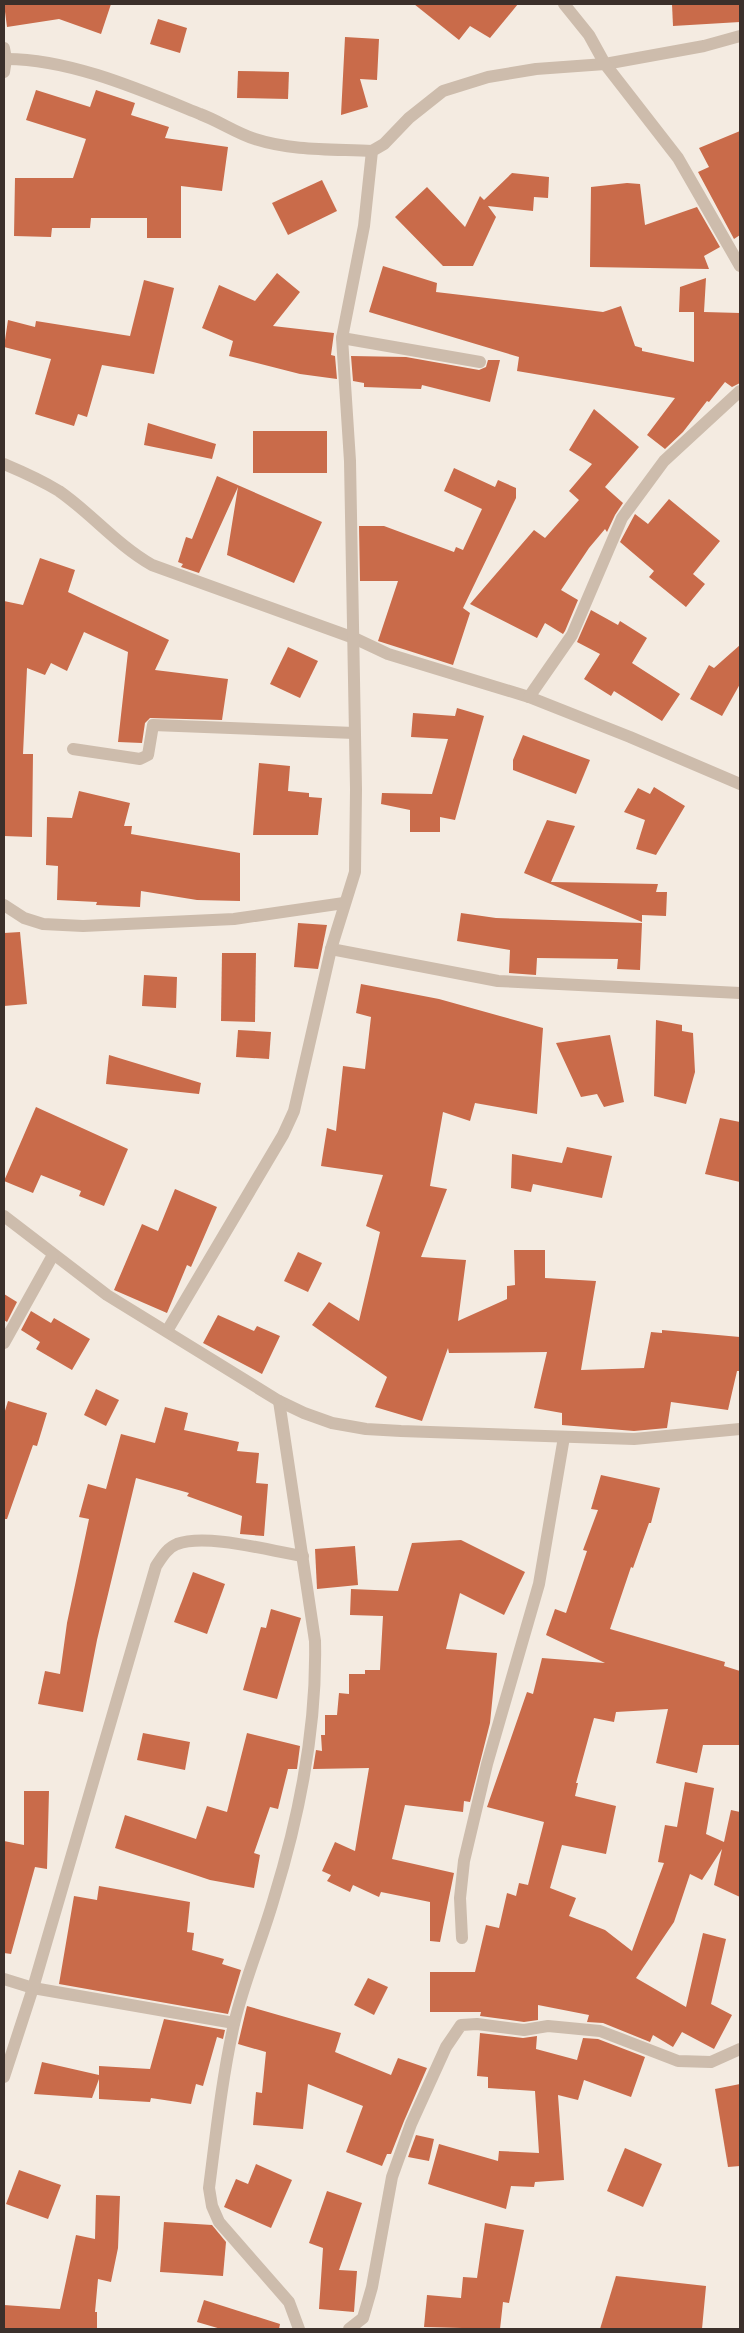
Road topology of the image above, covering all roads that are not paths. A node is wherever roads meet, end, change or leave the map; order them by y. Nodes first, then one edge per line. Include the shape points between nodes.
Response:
1 (564, 4) edge
2 (740, 36) edge
3 (4, 55) edge
4 (605, 64) junction
5 (4, 72) edge
6 (372, 151) junction
7 (740, 266) edge
8 (342, 338) junction
9 (480, 362) dead end
10 (740, 391) edge
11 (4, 464) edge
12 (354, 638) junction
13 (529, 697) junction
14 (354, 733) junction
15 (73, 749) dead end
16 (740, 784) edge
17 (344, 903) junction
18 (4, 905) edge
19 (331, 949) junction
20 (740, 993) edge
21 (4, 1216) edge
22 (52, 1255) junction
23 (167, 1331) junction
24 (4, 1343) edge
25 (279, 1401) junction
26 (740, 1429) edge
27 (564, 1437) junction
28 (303, 1556) junction
29 (462, 1938) dead end
30 (4, 1979) edge
31 (33, 1988) junction
32 (234, 2023) junction
33 (740, 2049) edge
34 (4, 2077) edge
35 (299, 2329) edge
36 (349, 2329) edge

1 - 4 street via 589,35
2 - 4 street
3 - 5 street
3 - 6 street via 94,74 201,114 252,139 278,146
4 - 6 street via 536,69 488,77 444,92
4 - 7 street via 678,158
6 - 8 street via 364,226
8 - 9 street
8 - 12 street via 350,461
10 - 13 street via 664,461 622,518 572,635
11 - 12 street via 59,492 130,553 152,566
12 - 13 street via 388,654
12 - 14 street
13 - 16 street
14 - 15 street via 153,725 148,755 140,759
14 - 17 street via 355,872
17 - 18 street via 234,919 83,926 43,924 24,918
17 - 19 street
19 - 20 street via 513,983
19 - 23 street via 294,1111
21 - 22 street
22 - 23 street via 107,1295
22 - 24 street
23 - 25 street
25 - 27 street via 304,1413 366,1429
25 - 28 street
26 - 27 street via 644,1438
27 - 29 street via 538,1584 464,1861 460,1898
28 - 31 street via 205,1539 175,1544 164,1553 156,1566
28 - 32 street via 315,1641 305,1764 290,1844
30 - 31 street
31 - 32 street
31 - 34 street
32 - 35 street via 209,2188 212,2206 231,2237 289,2302
33 - 36 street via 711,2062 678,2061 600,2031 548,2026 524,2030 461,2025 446,2047 411,2124 392,2177 372,2287 363,2318

